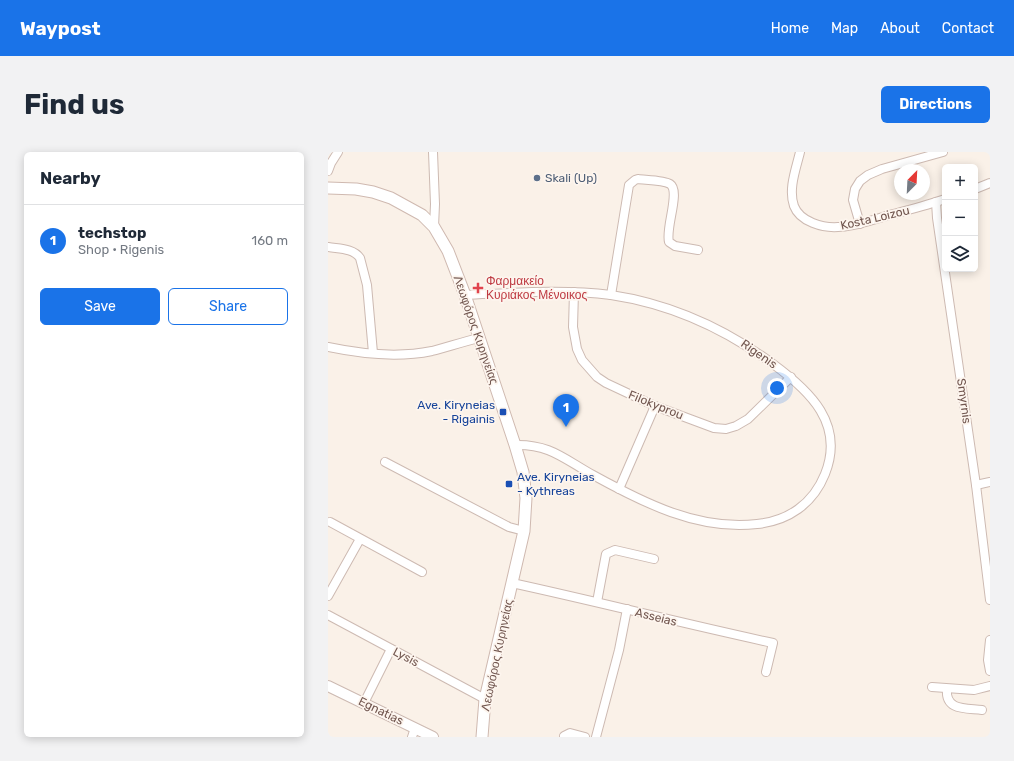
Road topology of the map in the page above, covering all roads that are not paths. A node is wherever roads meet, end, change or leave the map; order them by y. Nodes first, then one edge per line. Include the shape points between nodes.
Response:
1 (338, 152) edge
2 (433, 152) edge
3 (800, 152) edge
4 (943, 152) edge
5 (328, 171) edge
6 (990, 183) edge
7 (328, 188) edge
8 (978, 188) edge
9 (942, 200) edge
10 (936, 202) junction
11 (860, 224) junction
12 (434, 227) junction
13 (328, 247) edge
14 (698, 250) dead end
15 (574, 292) junction
16 (465, 295) junction
17 (611, 295) junction
18 (479, 338) junction
19 (328, 347) edge
20 (373, 353) junction
21 (790, 377) junction
22 (655, 406) junction
23 (515, 445) junction
24 (385, 462) dead end
25 (990, 482) edge
26 (976, 485) junction
27 (619, 489) junction
28 (330, 522) dead end
29 (524, 531) junction
30 (360, 539) junction
31 (654, 559) dead end
32 (422, 572) dead end
33 (512, 583) junction
34 (328, 596) edge
35 (990, 600) edge
36 (597, 602) junction
37 (627, 610) junction
38 (328, 615) edge
39 (990, 640) edge
40 (391, 649) junction
41 (990, 671) edge
42 (766, 672) dead end
43 (328, 686) edge
44 (990, 686) edge
45 (932, 687) dead end
46 (947, 689) junction
47 (485, 699) junction
48 (364, 703) junction
49 (982, 710) dead end
50 (414, 733) edge
51 (564, 736) dead end
52 (433, 737) edge
53 (482, 737) edge
54 (585, 737) edge
55 (596, 737) edge

1 - 5 street
2 - 12 street
3 - 11 street, Kosta Loizou via 792,188 797,213 809,221 830,227
4 - 11 street via 882,169 860,181 853,200
6 - 8 street
7 - 12 main road, Λεωφόρος Κυρηνείας via 356,189 391,198 422,215
9 - 10 street, Kosta Loizou
10 - 11 street, Kosta Loizou
10 - 26 street, Smyrnis
12 - 16 main road, Λεωφόρος Κυρηνείας via 448,251
13 - 20 street via 351,251 360,258 366,285
14 - 17 street via 675,246 669,242 674,192 672,186 666,182 635,180 629,185
15 - 16 street, Rigenis
15 - 17 street, Rigenis
15 - 22 street, Filokyprou via 573,327 582,360 596,377
16 - 18 main road, Λεωφόρος Κυρηνείας
17 - 21 street, Rigenis via 655,304 695,318 727,333 756,351
18 - 20 street via 432,351
18 - 23 main road, Λεωφόρος Κυρηνείας
19 - 20 street
21 - 22 street, Filokyprou via 748,419 726,429 714,428
21 - 27 street, Rigenis via 820,408 831,443 828,463 820,484 808,500 787,516 756,525 725,525 700,521 681,516
22 - 27 street
23 - 27 street, Rigenis via 537,446 554,451
23 - 29 main road, Λεωφόρος Κυρηνείας via 523,472 526,498
24 - 29 street via 509,527
25 - 26 street
26 - 35 street, Smyrnis
28 - 30 street
29 - 33 main road, Λεωφόρος Κυρηνείας
30 - 32 street
30 - 34 street
31 - 36 street via 615,550 606,554
33 - 36 street, Asseias
33 - 47 main road, Λεωφόρος Κυρηνείας
36 - 37 street, Asseias
37 - 42 street, Asseias via 773,644
37 - 55 street
38 - 40 street, Lysis
39 - 41 street
40 - 47 street, Lysis
40 - 48 street
43 - 48 street, Egnatias
44 - 46 street via 974,690
45 - 46 street
46 - 49 street via 946,697 954,706
47 - 53 main road, Λεωφόρος Κυρηνείας
48 - 50 street, Egnatias
50 - 52 street, Egnatias
51 - 54 street via 570,733

